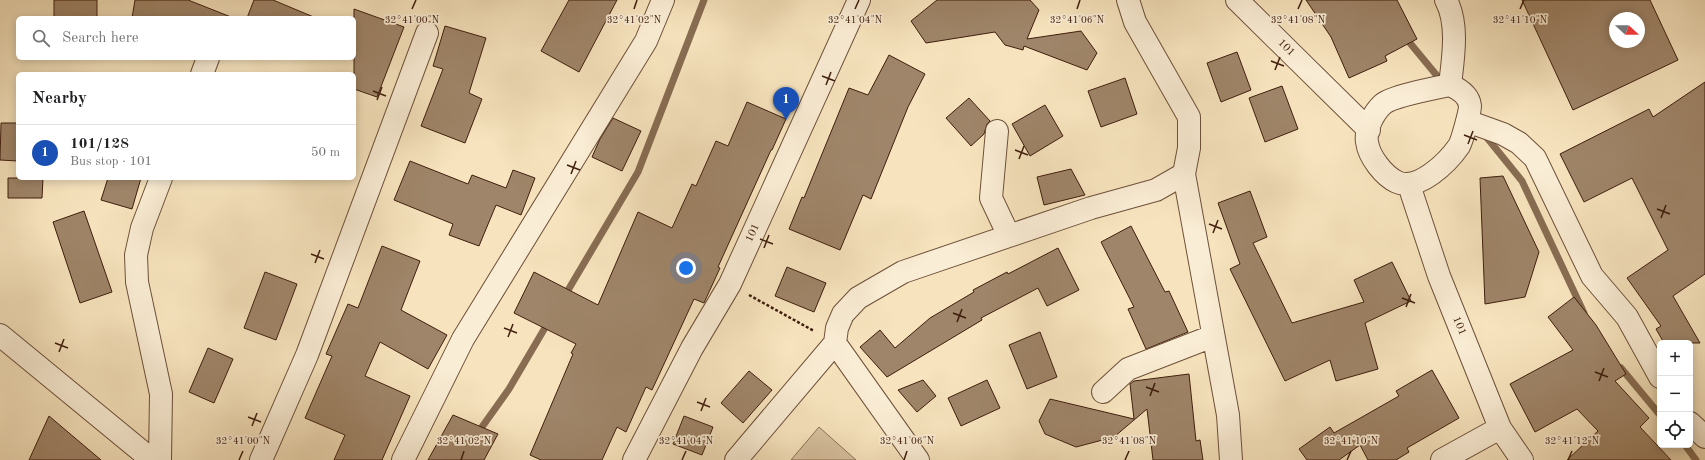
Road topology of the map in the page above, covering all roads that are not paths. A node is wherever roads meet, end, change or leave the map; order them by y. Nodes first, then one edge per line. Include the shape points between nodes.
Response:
1 (663, 0) edge
2 (859, 0) edge
3 (1128, 0) edge
4 (1237, 0) edge
5 (1446, 0) edge
6 (427, 33) dead end
7 (207, 60) edge
8 (203, 72) edge
9 (1450, 85) junction
10 (1466, 121) junction
11 (1369, 130) junction
12 (997, 131) dead end
13 (1184, 174) junction
14 (160, 180) edge
15 (1409, 185) junction
16 (1009, 236) junction
17 (0, 335) edge
18 (1213, 336) junction
19 (835, 343) junction
20 (1659, 376) edge
21 (1103, 392) dead end
22 (1693, 426) edge
23 (1500, 428) junction
24 (1705, 437) edge
25 (152, 460) edge
26 (160, 460) edge
27 (261, 460) edge
28 (403, 460) edge
29 (634, 460) edge
30 (736, 460) edge
31 (918, 460) edge
32 (1231, 460) edge
33 (1442, 460) edge
34 (1522, 460) edge

1 - 28 street via 646,41 463,339
2 - 29 street, 101 via 730,284 692,348
3 - 13 street via 1135,22 1189,117 1189,148
4 - 11 street, 101
5 - 9 street via 1454,33
6 - 27 street via 307,355
7 - 8 street
9 - 10 street via 1465,95 1470,106
9 - 11 street via 1424,90 1384,103 1374,114
10 - 15 street via 1459,146 1426,178
10 - 20 street via 1503,134 1535,158 1592,276 1627,316
11 - 15 street via 1367,142 1374,160 1385,174
12 - 16 street via 991,198
13 - 16 street via 1156,190 1091,208
13 - 18 street
14 - 26 street via 142,228 136,255 137,282 161,394
15 - 23 street, 101 via 1439,276
16 - 19 street via 903,272 858,298 843,314 837,328
17 - 25 street
18 - 21 street via 1128,369
18 - 32 street via 1228,415
19 - 30 street
19 - 31 street
22 - 24 street
23 - 33 street
23 - 34 street, 101

